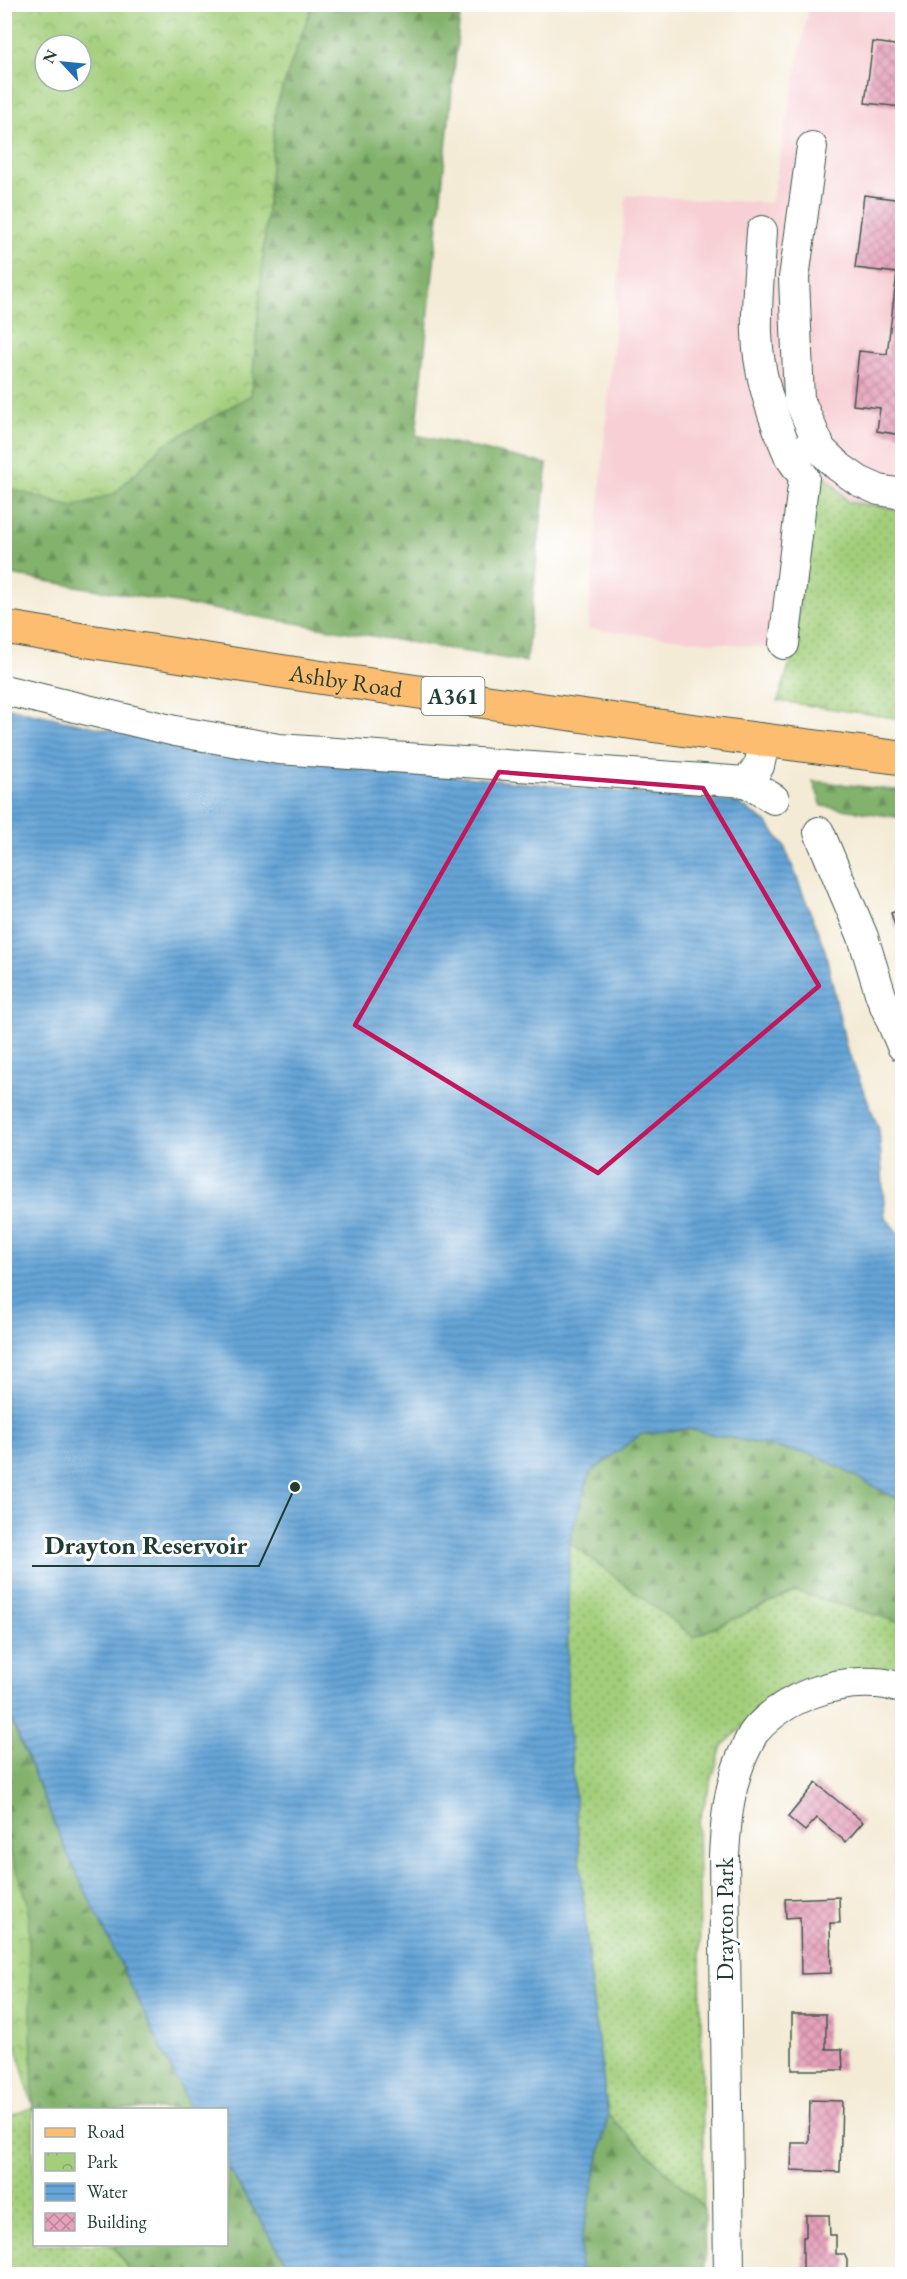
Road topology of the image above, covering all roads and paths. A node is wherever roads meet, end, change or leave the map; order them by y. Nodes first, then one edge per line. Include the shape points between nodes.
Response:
1 (812, 147) dead end
2 (762, 231) dead end
3 (818, 442) junction
4 (790, 457) junction
5 (903, 494) edge
6 (4, 627) edge
7 (784, 644) dead end
8 (4, 690) edge
9 (765, 740) junction
10 (903, 758) edge
11 (746, 782) junction
12 (774, 799) dead end
13 (819, 832) dead end
14 (892, 992) edge
15 (903, 1046) edge
16 (903, 1688) edge
17 (729, 2274) edge

1 - 3 street via 794,278 799,399
2 - 4 street via 757,332 761,373
3 - 4 street
3 - 5 street via 827,456 859,481
4 - 7 street via 804,477
6 - 9 main road, Ashby Road / A361 via 190,658
8 - 11 street via 175,731 279,749
9 - 10 main road, Ashby Road / A361
9 - 11 street via 759,766
11 - 12 street
13 - 14 street via 863,937
14 - 15 street
16 - 17 street, Drayton Park via 876,1683 848,1684 812,1692 782,1707 755,1730 731,1787 724,1856

